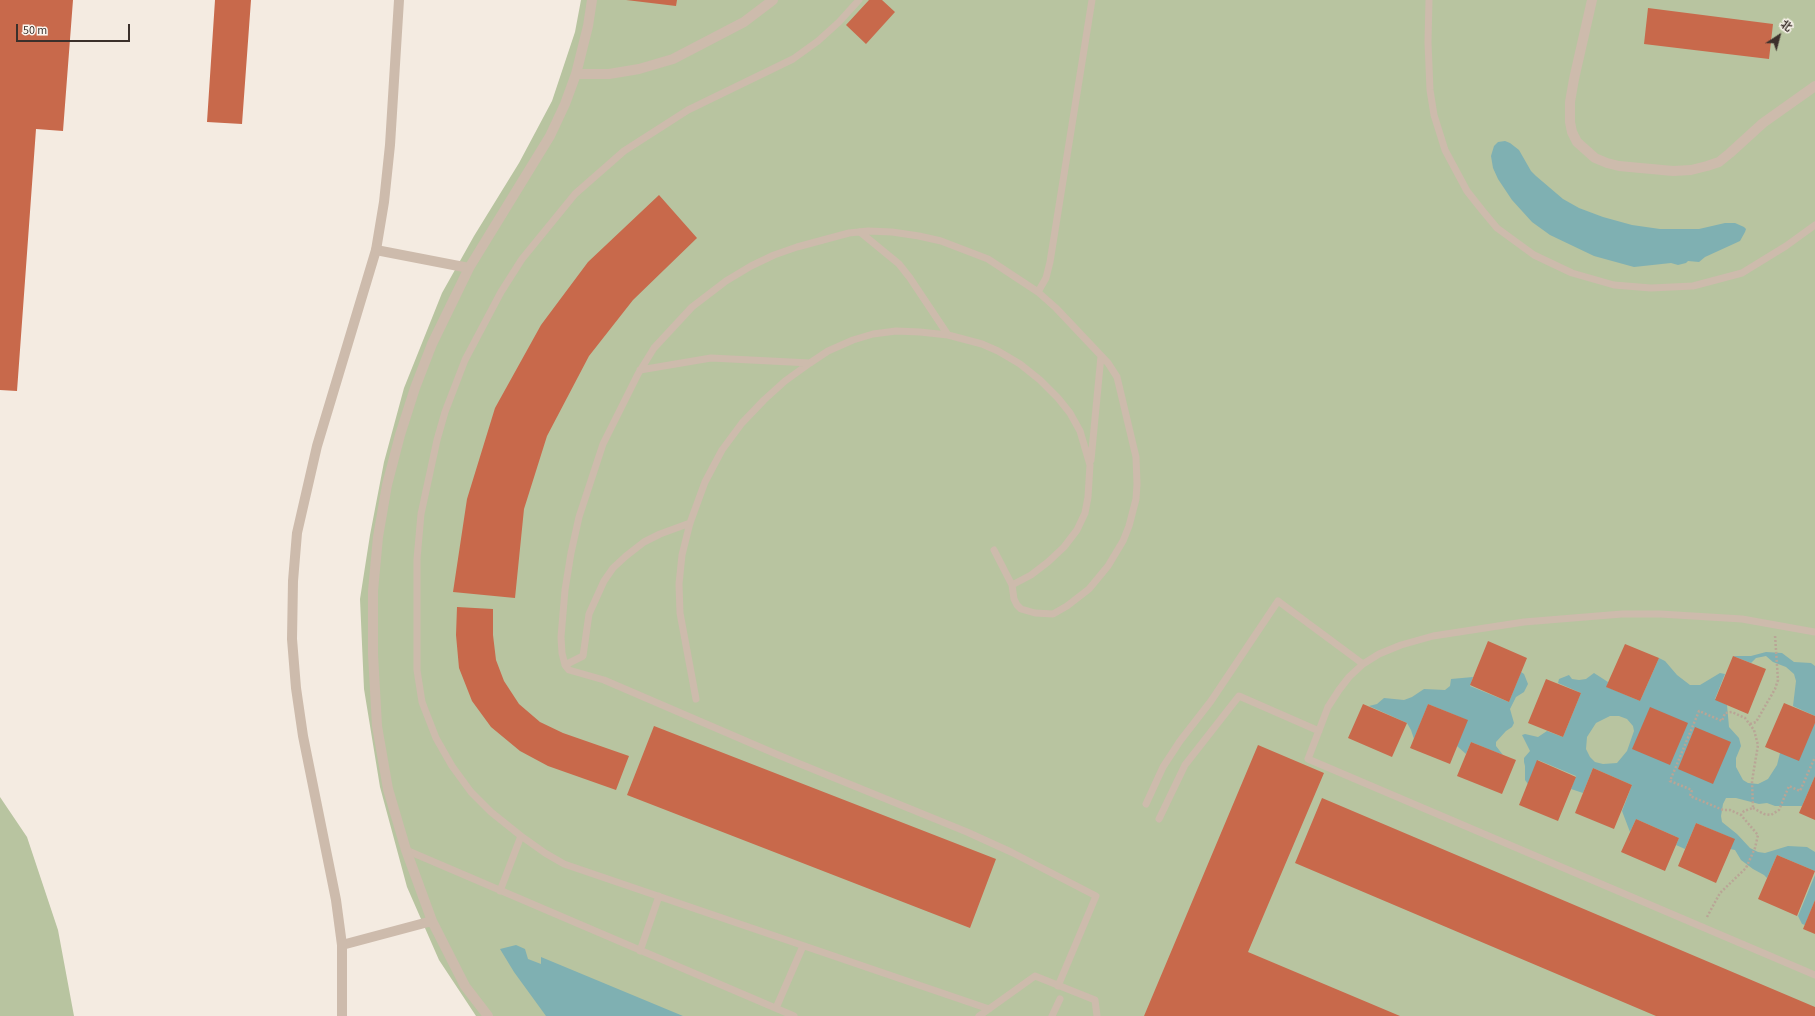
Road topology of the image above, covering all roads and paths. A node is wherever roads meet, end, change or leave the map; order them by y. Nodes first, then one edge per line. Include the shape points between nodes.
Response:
1 (399, 0) edge
2 (592, 0) edge
3 (773, 0) edge
4 (860, 0) edge
5 (1092, 0) edge
6 (1429, 0) edge
7 (1592, 0) edge
8 (576, 74) junction
9 (1815, 86) edge
10 (1815, 225) edge
11 (860, 232) junction
12 (376, 250) junction
13 (469, 268) junction
14 (1038, 292) junction
15 (948, 335) junction
16 (1101, 356) junction
17 (810, 362) junction
18 (640, 370) junction
19 (1090, 465) junction
20 (690, 523) junction
21 (994, 550) dead end
22 (1012, 585) junction
23 (1815, 632) edge
24 (1776, 647) dead end
25 (1363, 664) junction
26 (565, 665) junction
27 (696, 699) dead end
28 (1750, 724) junction
29 (1319, 731) junction
30 (1815, 757) edge
31 (1146, 804) dead end
32 (1753, 806) junction
33 (1741, 815) junction
34 (1159, 819) dead end
35 (521, 836) junction
36 (406, 850) junction
37 (500, 891) junction
38 (659, 896) junction
39 (432, 921) junction
40 (1701, 927) junction
41 (342, 945) junction
42 (803, 946) junction
43 (640, 951) junction
44 (1815, 974) edge
45 (1058, 986) junction
46 (1060, 999) dead end
47 (776, 1008) junction
48 (989, 1009) junction
49 (342, 1016) edge
50 (488, 1016) edge
51 (794, 1016) edge
52 (979, 1016) edge
53 (1052, 1016) edge
54 (1097, 1016) edge

1 - 12 street via 390,145
2 - 8 street
3 - 8 street via 744,22 673,59 610,74
4 - 35 lane via 839,22 793,58 688,110 646,135 602,169 555,217 522,259 501,292 465,360 437,440 421,514 417,559 417,670 422,702 436,738 452,766 471,792
5 - 14 lane via 1050,262 1046,278
6 - 10 lane via 1430,90 1434,115 1445,150 1467,191 1497,228 1534,255 1572,273 1614,285 1687,287 1742,273
7 - 9 street via 1574,79 1570,122 1577,142 1596,158 1607,163 1673,171 1691,170 1719,162 1763,123
8 - 13 street via 550,136
11 - 14 lane via 892,232 948,243 988,259
11 - 15 lane via 899,264
11 - 18 lane via 818,240 774,255 726,281 677,321 654,348
12 - 13 street
12 - 41 street via 316,446 298,534 293,581 292,639 296,688 303,736 336,900
13 - 36 street via 435,338 415,388 386,485 378,537 373,591 377,726 388,790
14 - 16 lane
15 - 17 lane via 896,331 873,334 828,351
15 - 19 lane via 998,351 1040,380 1070,413 1080,432
16 - 19 lane
16 - 22 lane via 1117,377 1136,457 1136,499 1123,541 1108,566 1089,589 1053,614 1021,609 1014,599
17 - 18 lane via 711,358
17 - 20 lane via 764,400 742,423 722,450 705,482
18 - 26 lane via 604,444 579,517 565,590 561,637
19 - 22 lane via 1085,514 1077,530 1048,562
20 - 26 lane via 644,542 614,568 604,581 589,614 583,656
20 - 27 lane via 682,555 679,584 680,606
21 - 22 lane
23 - 25 lane via 1742,619 1707,616 1629,614 1571,617 1433,636 1401,645
24 - 28 path via 1778,680 1775,689 1756,722
25 - 29 lane via 1338,690
25 - 31 lane via 1278,601 1163,767
26 - 45 lane via 569,670 604,680 974,835 1096,896
28 - 32 path via 1758,745 1752,781
28 - 33 path via 1745,718 1732,712 1725,713 1722,721 1699,711 1670,781 1692,790 1690,796
29 - 34 lane via 1239,696 1185,765
29 - 40 lane via 1308,759
30 - 32 path via 1800,791 1789,786 1779,810 1771,815 1764,814
32 - 33 path
33 - 40 path via 1758,834 1755,848 1746,868 1720,893
35 - 37 lane
35 - 38 lane via 564,864
36 - 37 lane
36 - 39 street
37 - 43 lane
38 - 42 lane
38 - 43 lane
39 - 41 street
39 - 50 street via 465,986
40 - 44 lane
41 - 49 street
42 - 47 lane
42 - 48 lane
43 - 47 lane
45 - 48 lane via 1035,976
45 - 54 lane via 1095,1000
46 - 53 lane
47 - 51 lane
48 - 52 lane

